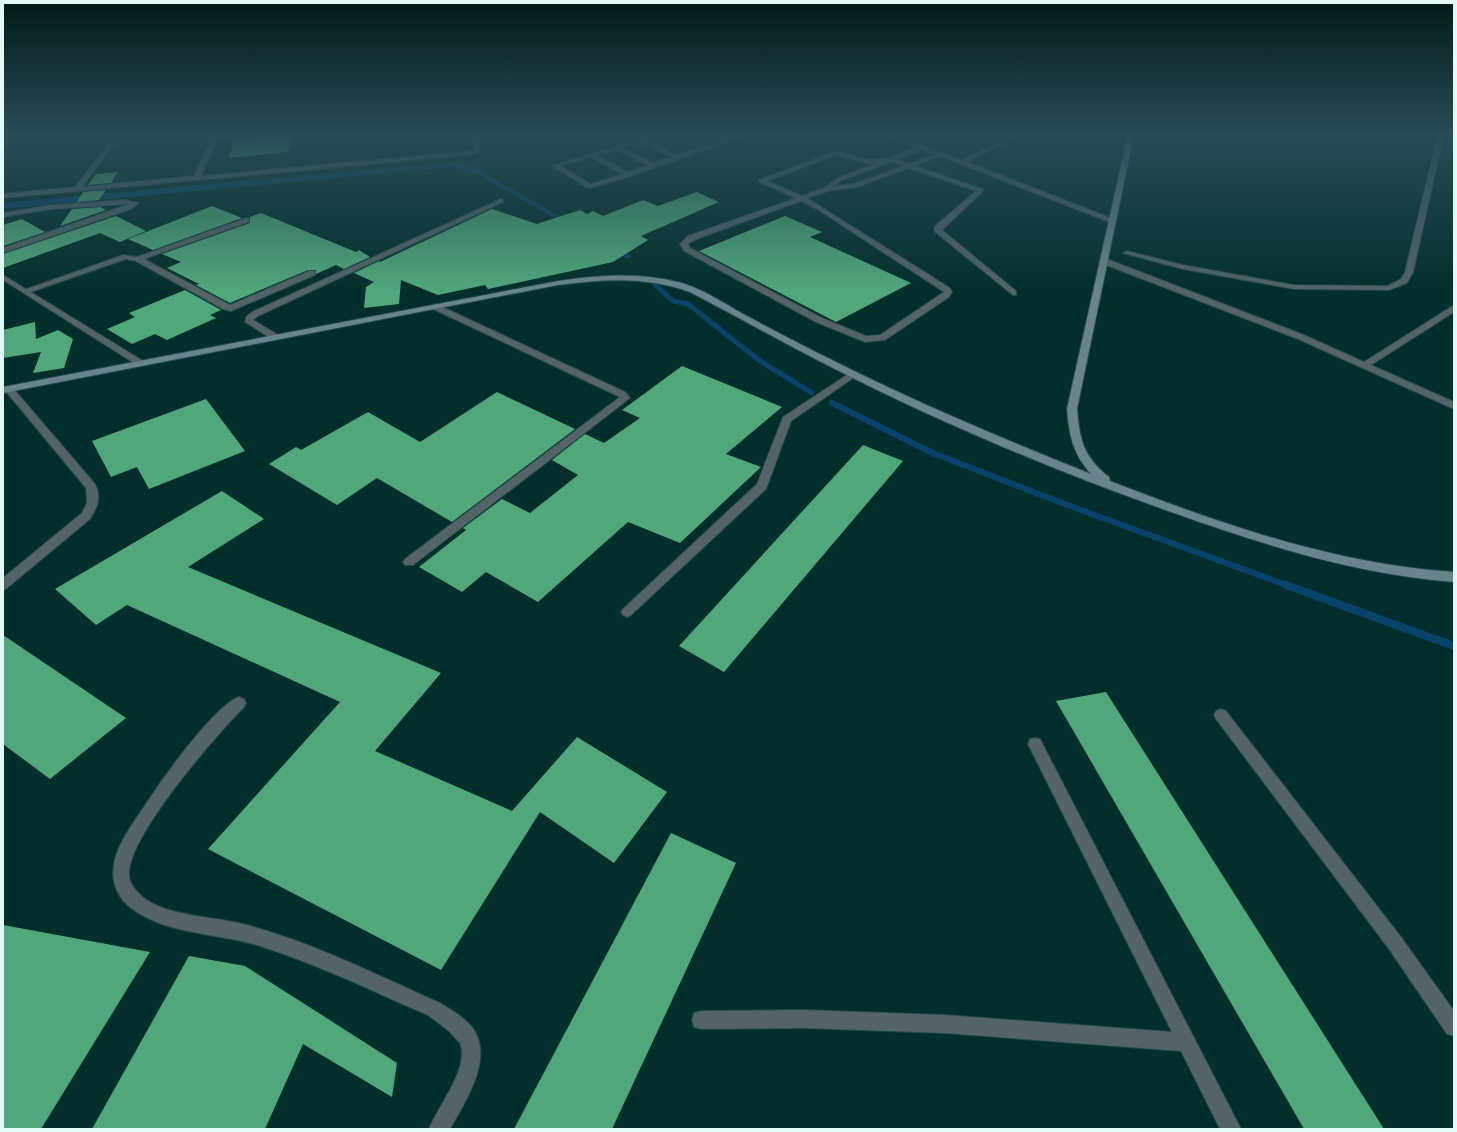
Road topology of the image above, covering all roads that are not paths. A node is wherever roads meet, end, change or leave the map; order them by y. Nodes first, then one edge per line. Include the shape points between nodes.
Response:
1 (78, 187) edge
2 (111, 187) edge
3 (775, 187) edge
4 (829, 187) edge
5 (847, 187) edge
6 (972, 187) edge
7 (1027, 187) edge
8 (1120, 187) edge
9 (1429, 187) edge
10 (826, 189) junction
11 (76, 190) junction
12 (3, 196) edge
13 (802, 198) junction
14 (501, 200) dead end
15 (3, 215) edge
16 (246, 220) dead end
17 (1112, 220) junction
18 (3, 251) edge
19 (1127, 253) dead end
20 (138, 259) junction
21 (1104, 261) junction
22 (312, 273) dead end
23 (6, 279) edge
24 (3, 289) edge
25 (25, 291) junction
26 (1013, 293) dead end
27 (436, 308) junction
28 (1454, 308) edge
29 (275, 337) junction
30 (140, 363) junction
31 (1364, 366) junction
32 (853, 374) junction
33 (6, 390) edge
34 (1454, 406) edge
35 (1114, 487) junction
36 (409, 562) dead end
37 (1454, 577) edge
38 (3, 585) edge
39 (626, 612) dead end
40 (239, 703) dead end
41 (1221, 715) dead end
42 (1035, 744) dead end
43 (701, 1020) dead end
44 (1454, 1027) edge
45 (1186, 1042) junction
46 (439, 1129) edge
47 (1231, 1129) edge

1 - 11 street
2 - 11 street
3 - 13 street
4 - 10 street
5 - 10 street
6 - 26 street via 981,190 938,228 938,231
7 - 17 street
8 - 17 street
9 - 19 street via 1409,272 1398,285 1377,288 1294,287 1183,267
10 - 13 street
11 - 12 street
13 - 13 street via 946,288 948,292 882,338 865,339 819,320 684,246 691,238
14 - 29 street via 249,319 249,322
15 - 18 street via 52,207 136,203 129,208
16 - 20 street
17 - 21 street
20 - 22 street via 231,308
20 - 25 street via 126,257
21 - 31 street via 1301,337
21 - 35 street via 1072,409 1074,438 1081,456 1094,471
23 - 24 street
23 - 25 street
25 - 30 street
27 - 29 street
27 - 32 street via 578,280 623,277 658,279 693,290
27 - 36 street via 615,390 625,398
28 - 31 street
29 - 30 street
30 - 33 street
31 - 34 street
32 - 35 street via 1039,458
32 - 39 street via 787,419 762,486
33 - 38 street via 91,487 94,496 93,507 86,516
35 - 37 street via 1259,539 1328,560 1399,573
40 - 46 street via 201,741 156,801 124,856 120,874 124,888 143,907 181,922 238,931 285,946 434,1009 447,1017 468,1037 471,1054 468,1072 459,1094
41 - 44 street via 1391,937
42 - 45 street
43 - 45 street via 804,1019 930,1023
45 - 47 street

